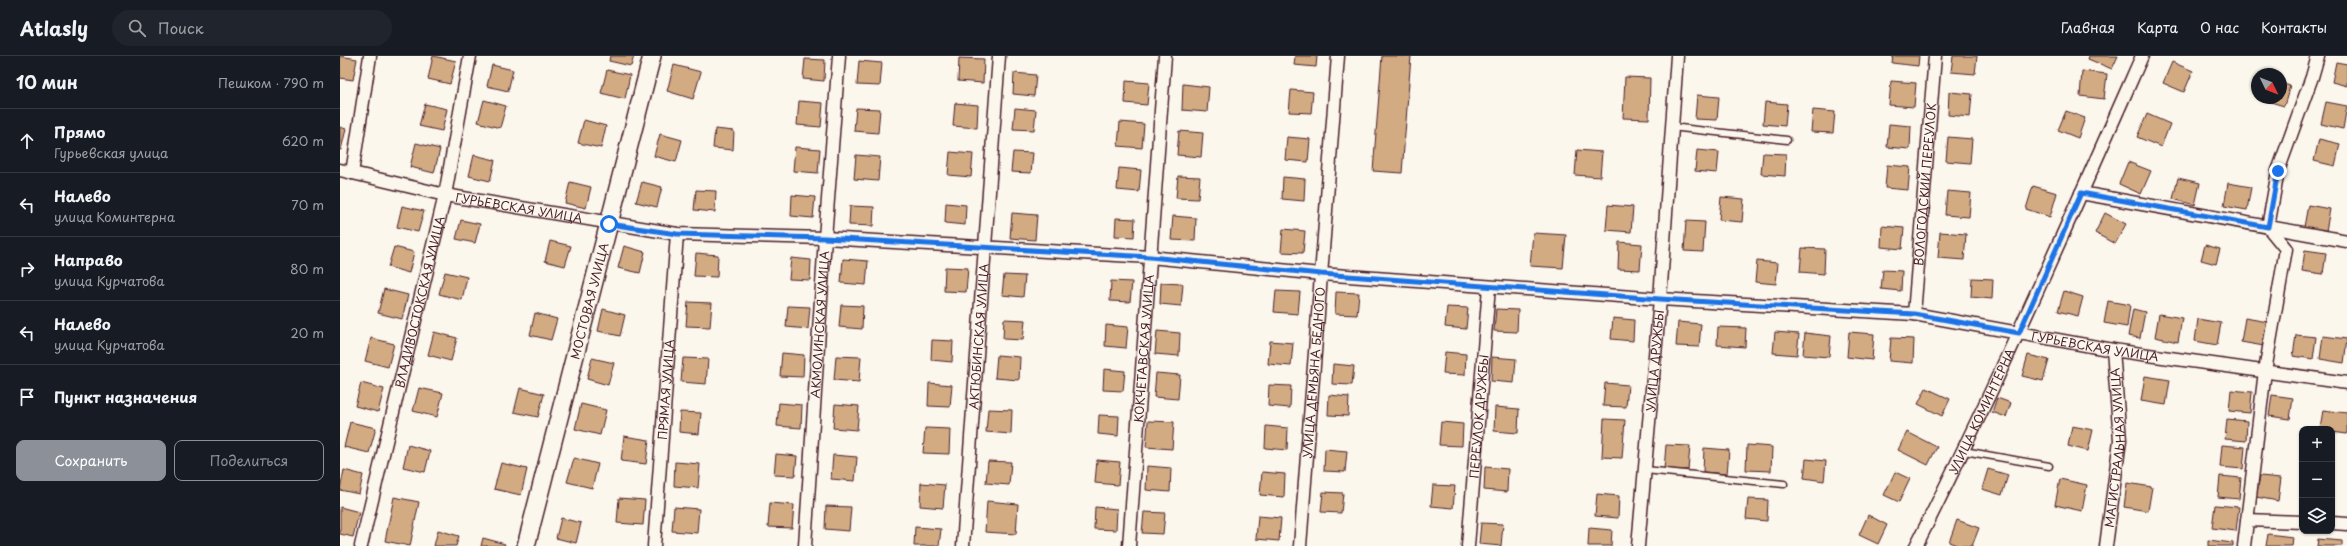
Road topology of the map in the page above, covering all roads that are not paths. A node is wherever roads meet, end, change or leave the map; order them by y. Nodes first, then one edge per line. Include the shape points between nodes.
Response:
1 (370, 56) edge
2 (470, 56) edge
3 (652, 56) edge
4 (839, 56) edge
5 (999, 56) edge
6 (1165, 56) edge
7 (1338, 56) edge
8 (1677, 56) edge
9 (1935, 56) edge
10 (2142, 56) edge
11 (2318, 56) edge
12 (1671, 127) junction
13 (1787, 140) dead end
14 (346, 171) edge
15 (2081, 193) junction
16 (444, 195) junction
17 (609, 224) junction
18 (2268, 227) junction
19 (677, 234) junction
20 (825, 238) junction
21 (2347, 241) edge
22 (985, 247) junction
23 (1150, 257) junction
24 (1321, 274) junction
25 (1489, 287) junction
26 (1660, 299) junction
27 (1914, 314) junction
28 (2019, 333) junction
29 (2114, 350) junction
30 (2265, 371) junction
31 (2347, 383) edge
32 (1964, 451) junction
33 (2049, 466) dead end
34 (1645, 470) junction
35 (1784, 484) dead end
36 (2247, 520) junction
37 (2299, 522) edge
38 (2335, 523) edge
39 (2347, 524) edge
40 (361, 546) edge
41 (526, 546) edge
42 (654, 546) edge
43 (805, 546) edge
44 (963, 546) edge
45 (1129, 546) edge
46 (1300, 546) edge
47 (1468, 546) edge
48 (1638, 546) edge
49 (1916, 546) edge
50 (2106, 546) edge
51 (2244, 546) edge

1 - 14 street
2 - 16 street, ВЛАДИВОСТОКСКАЯ УЛИЦА
3 - 17 street, МОСТОВАЯ УЛИЦА
4 - 20 street, АКМОЛИНСКАЯ УЛИЦА
5 - 22 street, АКТЮБИНСКАЯ УЛИЦА
6 - 23 street, КОКЧЕТАВСКАЯ УЛИЦА
7 - 24 street, УЛИЦА ДЕМЬЯНА БЕДНОГО
8 - 12 street, УЛИЦА ДРУЖБЫ
9 - 27 street, ВОЛОГОДСКИЙ ПЕРЕУЛОК
10 - 15 street, УЛИЦА КОМИНТЕРНА
11 - 18 street via 2278,171
12 - 13 lane
12 - 26 street, УЛИЦА ДРУЖБЫ
14 - 16 street, ГУРЬЕВСКАЯ УЛИЦА
15 - 18 street
15 - 28 street, УЛИЦА КОМИНТЕРНА
16 - 17 street, ГУРЬЕВСКАЯ УЛИЦА
16 - 40 street, ВЛАДИВОСТОКСКАЯ УЛИЦА
17 - 19 street, ГУРЬЕВСКАЯ УЛИЦА
17 - 41 street, МОСТОВАЯ УЛИЦА
18 - 21 street
18 - 30 street via 2286,249
19 - 20 street, ГУРЬЕВСКАЯ УЛИЦА
19 - 42 street, ПРЯМАЯ УЛИЦА
20 - 22 street, ГУРЬЕВСКАЯ УЛИЦА
20 - 43 street, АКМОЛИНСКАЯ УЛИЦА
22 - 23 street, ГУРЬЕВСКАЯ УЛИЦА
22 - 44 street, АКТЮБИНСКАЯ УЛИЦА
23 - 24 street, ГУРЬЕВСКАЯ УЛИЦА
23 - 45 street, КОКЧЕТАВСКАЯ УЛИЦА
24 - 25 street, ГУРЬЕВСКАЯ УЛИЦА
24 - 46 street, УЛИЦА ДЕМЬЯНА БЕДНОГО
25 - 26 street, ГУРЬЕВСКАЯ УЛИЦА
25 - 47 street, ПЕРЕУЛОК ДРУЖБЫ
26 - 27 street, ГУРЬЕВСКАЯ УЛИЦА
26 - 34 street, УЛИЦА ДРУЖБЫ
27 - 28 street, ГУРЬЕВСКАЯ УЛИЦА
28 - 29 street, ГУРЬЕВСКАЯ УЛИЦА
28 - 32 street, УЛИЦА КОМИНТЕРНА
29 - 30 street, ГУРЬЕВСКАЯ УЛИЦА
29 - 50 street, МАГИСТРАЛЬНАЯ УЛИЦА via 2120,440
30 - 31 street, ГУРЬЕВСКАЯ УЛИЦА
30 - 36 street
32 - 33 lane
32 - 49 street, УЛИЦА КОМИНТЕРНА
34 - 35 lane
34 - 48 street, УЛИЦА ДРУЖБЫ
36 - 37 street
36 - 51 street
38 - 39 street

